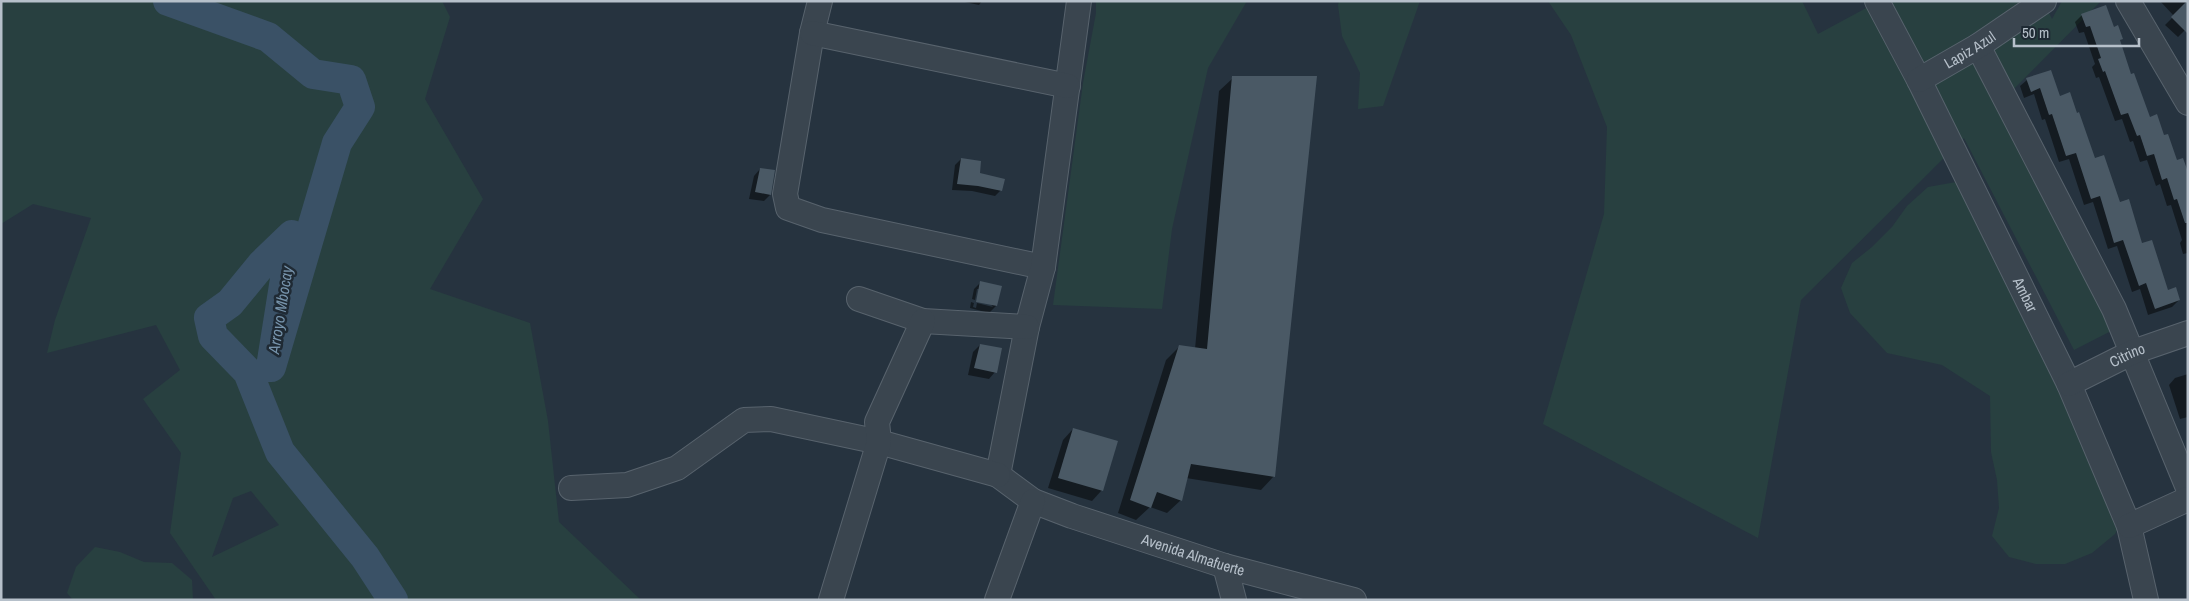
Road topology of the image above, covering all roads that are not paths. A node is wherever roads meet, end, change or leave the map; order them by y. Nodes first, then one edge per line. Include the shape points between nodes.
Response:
1 (820, 1) edge
2 (1079, 1) edge
3 (1876, 1) edge
4 (2044, 1) edge
5 (2128, 1) edge
6 (812, 33) junction
7 (1978, 46) junction
8 (1919, 80) junction
9 (1068, 86) junction
10 (2188, 102) edge
11 (1043, 267) junction
12 (859, 298) dead end
13 (923, 321) junction
14 (1027, 326) junction
15 (2188, 333) edge
16 (2134, 352) junction
17 (2069, 384) junction
18 (879, 442) junction
19 (998, 475) junction
20 (571, 488) dead end
21 (2188, 488) edge
22 (2188, 499) edge
23 (1033, 501) junction
24 (2129, 526) junction
25 (1225, 566) junction
26 (831, 600) edge
27 (997, 600) edge
28 (1234, 600) edge
29 (1354, 600) edge
30 (2146, 600) edge

1 - 6 street
2 - 9 street
3 - 8 street, Ambar
4 - 7 street, Lapiz Azul
5 - 10 street
6 - 9 street
6 - 11 street via 785,194 788,208 822,220
7 - 8 street, Lapiz Azul
7 - 16 street
8 - 17 street, Ambar
9 - 11 street
11 - 14 street
12 - 13 street
13 - 14 street
13 - 18 street via 877,422
14 - 19 street
15 - 16 street, Citrino
16 - 17 street, Citrino
16 - 21 street
17 - 24 street, Ambar
18 - 19 street
18 - 20 street via 771,419 744,420 677,468 627,485
18 - 26 street
19 - 23 street, Avenida Almafuerte
22 - 24 street
23 - 25 street, Avenida Almafuerte
23 - 27 street
24 - 30 street, Ambar
25 - 28 street
25 - 29 street, Avenida Almafuerte

